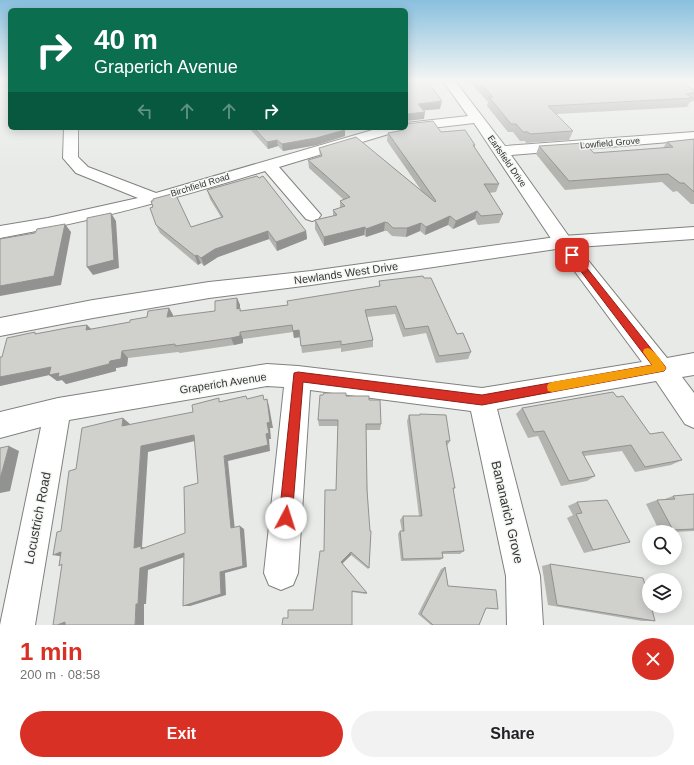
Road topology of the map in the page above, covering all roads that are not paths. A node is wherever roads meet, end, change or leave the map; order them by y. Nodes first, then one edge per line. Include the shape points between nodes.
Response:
1 (470, 110) edge
2 (477, 119) junction
3 (408, 127) edge
4 (71, 130) edge
5 (389, 130) edge
6 (694, 136) edge
7 (501, 151) junction
8 (268, 165) junction
9 (154, 198) junction
10 (312, 215) dead end
11 (0, 232) edge
12 (694, 233) edge
13 (563, 242) junction
14 (0, 327) edge
15 (694, 364) edge
16 (660, 368) junction
17 (298, 377) junction
18 (482, 400) junction
19 (58, 410) junction
20 (694, 415) edge
21 (0, 424) edge
22 (281, 573) dead end
23 (17, 625) edge
24 (525, 625) edge

1 - 2 street, Earlsfield Drive
2 - 3 street
2 - 7 street, Earlsfield Drive
4 - 9 street via 71,158 82,170
5 - 8 street, Birchfield Road
6 - 7 street, Lowfield Grove
7 - 13 street, Earlsfield Drive
8 - 9 street, Birchfield Road
8 - 10 street
9 - 11 street, Birchfield Road
12 - 13 street, Newlands West Drive
13 - 14 street, Newlands West Drive via 209,290
13 - 16 street, Earlsfield Drive
15 - 16 street, Graperich Avenue
16 - 18 street, Graperich Avenue
16 - 20 street, Earlsfield Drive
17 - 18 street, Graperich Avenue
17 - 19 street, Graperich Avenue via 267,375
17 - 22 street
18 - 24 street, Bananarich Grove via 523,576
19 - 21 street, Graperich Avenue
19 - 23 street, Locustrich Road

